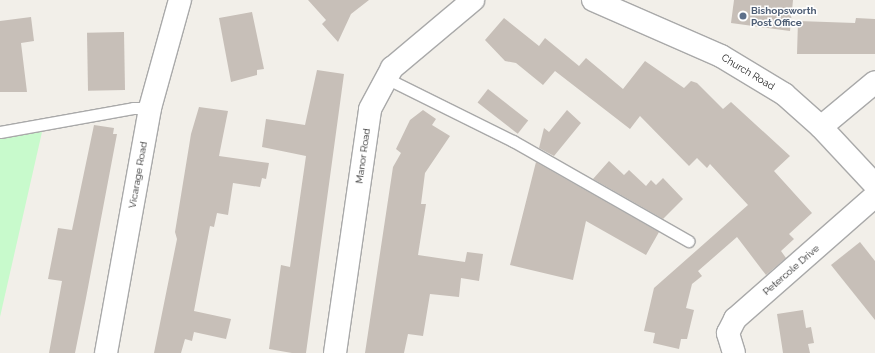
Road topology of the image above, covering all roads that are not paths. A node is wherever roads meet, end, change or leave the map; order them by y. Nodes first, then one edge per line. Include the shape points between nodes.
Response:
1 (180, 0) edge
2 (473, 0) edge
3 (593, 0) edge
4 (386, 78) junction
5 (875, 82) edge
6 (150, 108) junction
7 (821, 127) junction
8 (0, 132) edge
9 (875, 185) edge
10 (875, 196) edge
11 (688, 241) dead end
12 (106, 353) edge
13 (335, 353) edge
14 (734, 353) edge

1 - 6 street, Vicarage Road
2 - 4 street, Manor Road via 409,52
3 - 7 street, Church Road via 721,56 784,94
4 - 11 lane via 513,141
4 - 13 street, Manor Road via 370,109
5 - 7 street
6 - 8 lane via 133,108
6 - 12 street, Vicarage Road
7 - 9 street, Church Road
10 - 14 street, Petercole Drive via 735,319 728,333

